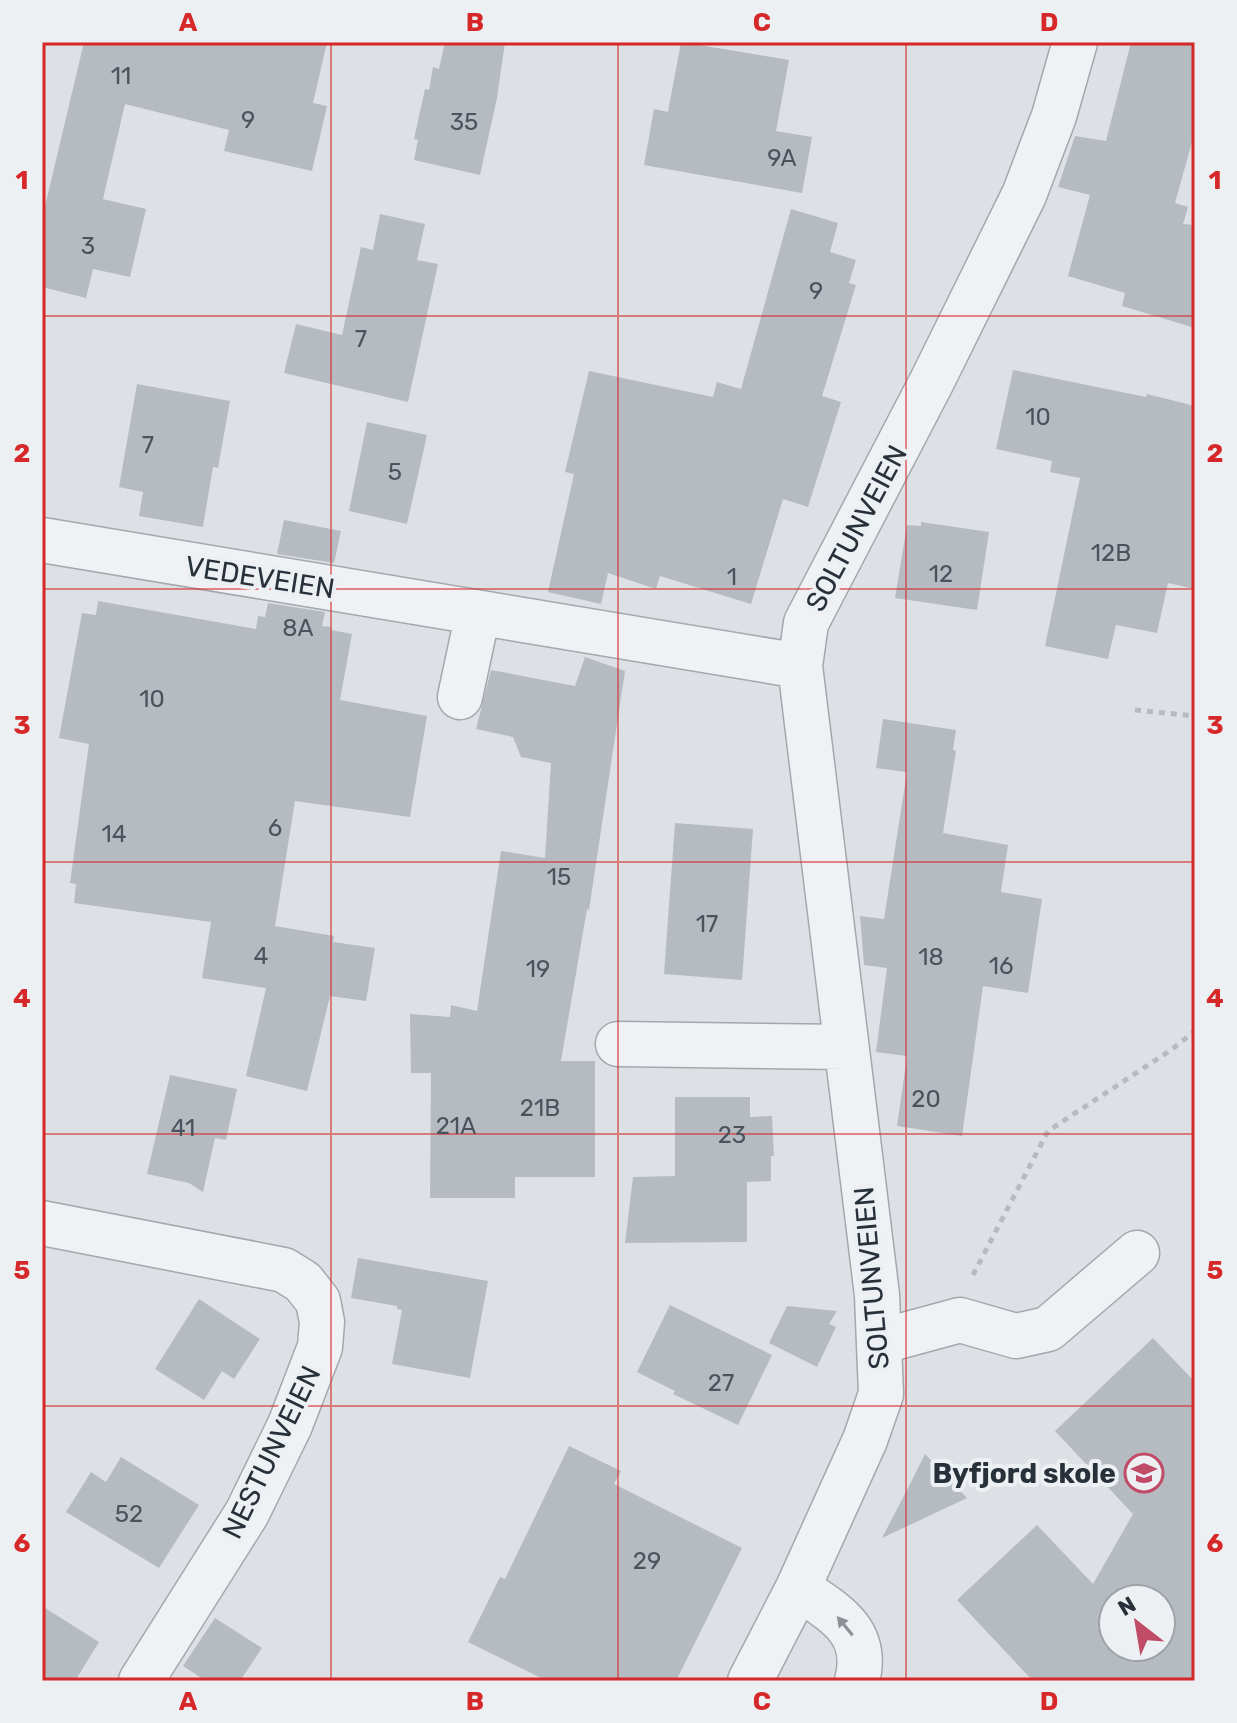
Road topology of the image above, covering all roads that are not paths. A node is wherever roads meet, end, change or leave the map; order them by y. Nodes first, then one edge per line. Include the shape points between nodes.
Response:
1 (1075, 42) edge
2 (42, 540) edge
3 (478, 613) junction
4 (800, 666) junction
5 (460, 697) dead end
6 (618, 1044) dead end
7 (846, 1047) junction
8 (42, 1223) edge
9 (1137, 1253) dead end
10 (879, 1342) junction
11 (798, 1588) junction
12 (141, 1681) edge
13 (750, 1681) edge
14 (857, 1681) edge

1 - 4 street, SOLTUNVEIEN via 1024,195 806,623
2 - 3 street, VEDEVEIEN
3 - 4 street, VEDEVEIEN
3 - 5 street
4 - 7 street, SOLTUNVEIEN
6 - 7 street
7 - 10 street, SOLTUNVEIEN
8 - 12 street, NESTUNVEIEN via 284,1270 318,1301 320,1347 290,1425 247,1513
9 - 10 street via 1048,1329 1016,1336 960,1320
10 - 11 street, SOLTUNVEIEN via 881,1394
11 - 13 street, SOLTUNVEIEN
14 -> 11 street via 862,1651 848,1628

